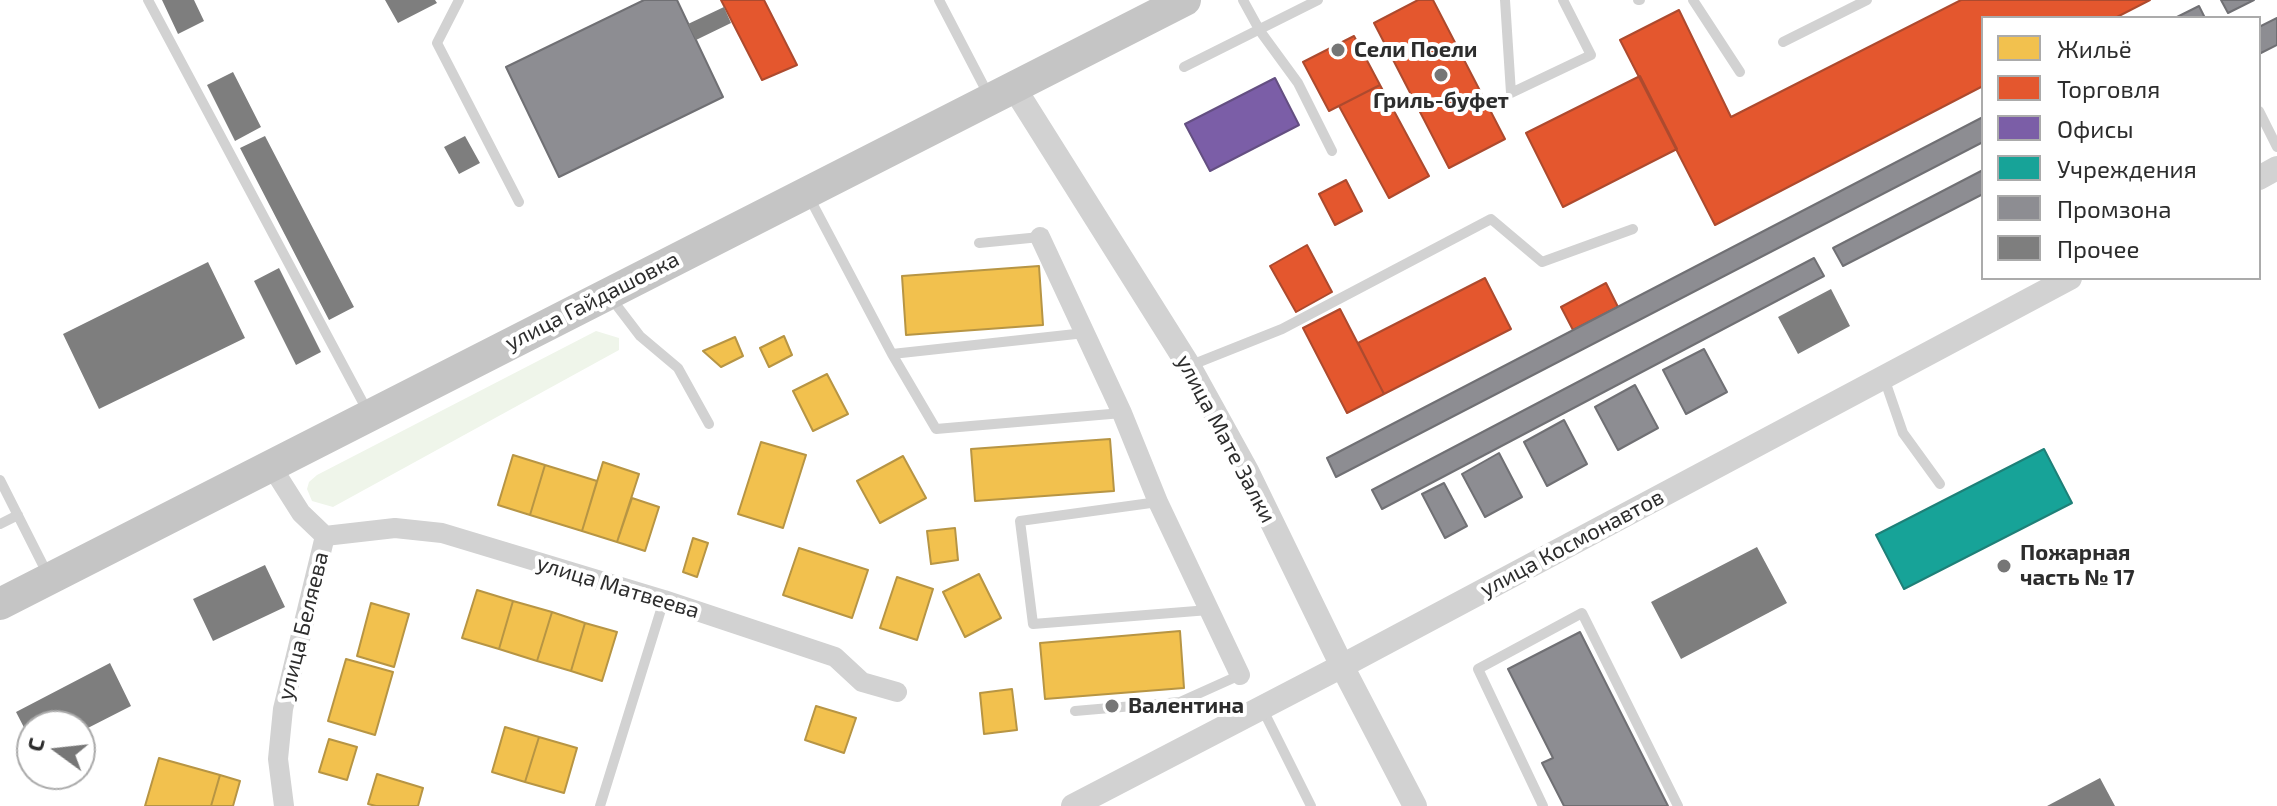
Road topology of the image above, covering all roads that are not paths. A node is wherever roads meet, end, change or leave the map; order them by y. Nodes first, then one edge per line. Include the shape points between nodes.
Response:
1 (148, 0) edge
2 (459, 0) edge
3 (939, 0) edge
4 (1185, 0) edge
5 (1243, 0) edge
6 (1318, 0) edge
7 (1505, 0) edge
8 (1563, 0) edge
9 (1693, 0) edge
10 (1867, 0) edge
11 (1260, 31) junction
12 (1783, 42) dead end
13 (1184, 67) dead end
14 (1740, 72) dead end
15 (1001, 92) junction
16 (2261, 115) edge
17 (2277, 147) edge
18 (1332, 151) dead end
19 (806, 192) junction
20 (519, 202) dead end
21 (1633, 229) dead end
22 (1040, 237) joint
23 (979, 243) dead end
24 (2066, 280) edge
25 (607, 293) junction
26 (1086, 333) junction
27 (892, 354) junction
28 (1189, 366) junction
29 (1884, 377) junction
30 (1122, 413) junction
31 (369, 414) junction
32 (709, 424) dead end
33 (270, 464) junction
34 (0, 480) edge
35 (1940, 484) dead end
36 (1158, 502) junction
37 (18, 515) junction
38 (0, 524) edge
39 (325, 536) junction
40 (50, 578) junction
41 (664, 600) junction
42 (0, 604) edge
43 (1209, 610) junction
44 (1342, 666) junction
45 (1240, 675) joint
46 (897, 692) dead end
47 (1262, 708) junction
48 (1075, 711) dead end
49 (284, 806) edge
50 (600, 806) edge
51 (1073, 806) edge
52 (1311, 806) edge
53 (1415, 806) edge
54 (1543, 806) edge
55 (1678, 806) edge

1 - 31 lane
2 - 20 lane via 437,43
3 - 15 lane
4 - 15 main road, улица Гайдашовка
5 - 11 lane
6 - 11 lane
7 - 8 lane via 1511,93 1591,55
9 - 14 lane
10 - 12 lane
11 - 13 lane
11 - 18 lane via 1298,83
15 - 19 main road, улица Гайдашовка
15 - 28 street, улица Мате Залки
16 - 17 lane
19 - 25 main road, улица Гайдашовка
19 - 27 lane
21 - 28 lane via 1542,262 1491,219 1282,329
22 - 23 lane
22 - 26 street
24 - 29 street, улица Космонавтов
25 - 31 main road, улица Гайдашовка
25 - 32 lane via 640,336 678,368
26 - 27 lane
26 - 30 street
27 - 30 lane via 936,429
28 - 44 street, улица Мате Залки
29 - 35 lane via 1903,433
29 - 44 street, улица Космонавтов
30 - 36 street
31 - 33 main road, улица Гайдашовка
33 - 39 street, улица Беляева via 301,513
33 - 40 main road, улица Гайдашовка
34 - 37 lane
36 - 43 street
36 - 43 lane via 1020,521 1033,624
37 - 38 lane
37 - 40 lane
39 - 41 street, улица Матвеева via 395,528 442,533
39 - 49 street, улица Беляева via 283,709 278,759
40 - 42 main road, улица Гайдашовка
41 - 46 street, улица Матвеева via 835,657 862,682
41 - 50 lane
43 - 45 street
44 - 47 street, улица Космонавтов
44 - 53 street, улица Мате Залки
45 - 48 lane via 1180,702
47 - 51 street, улица Космонавтов
47 - 52 lane
54 - 55 lane via 1478,669 1582,613

